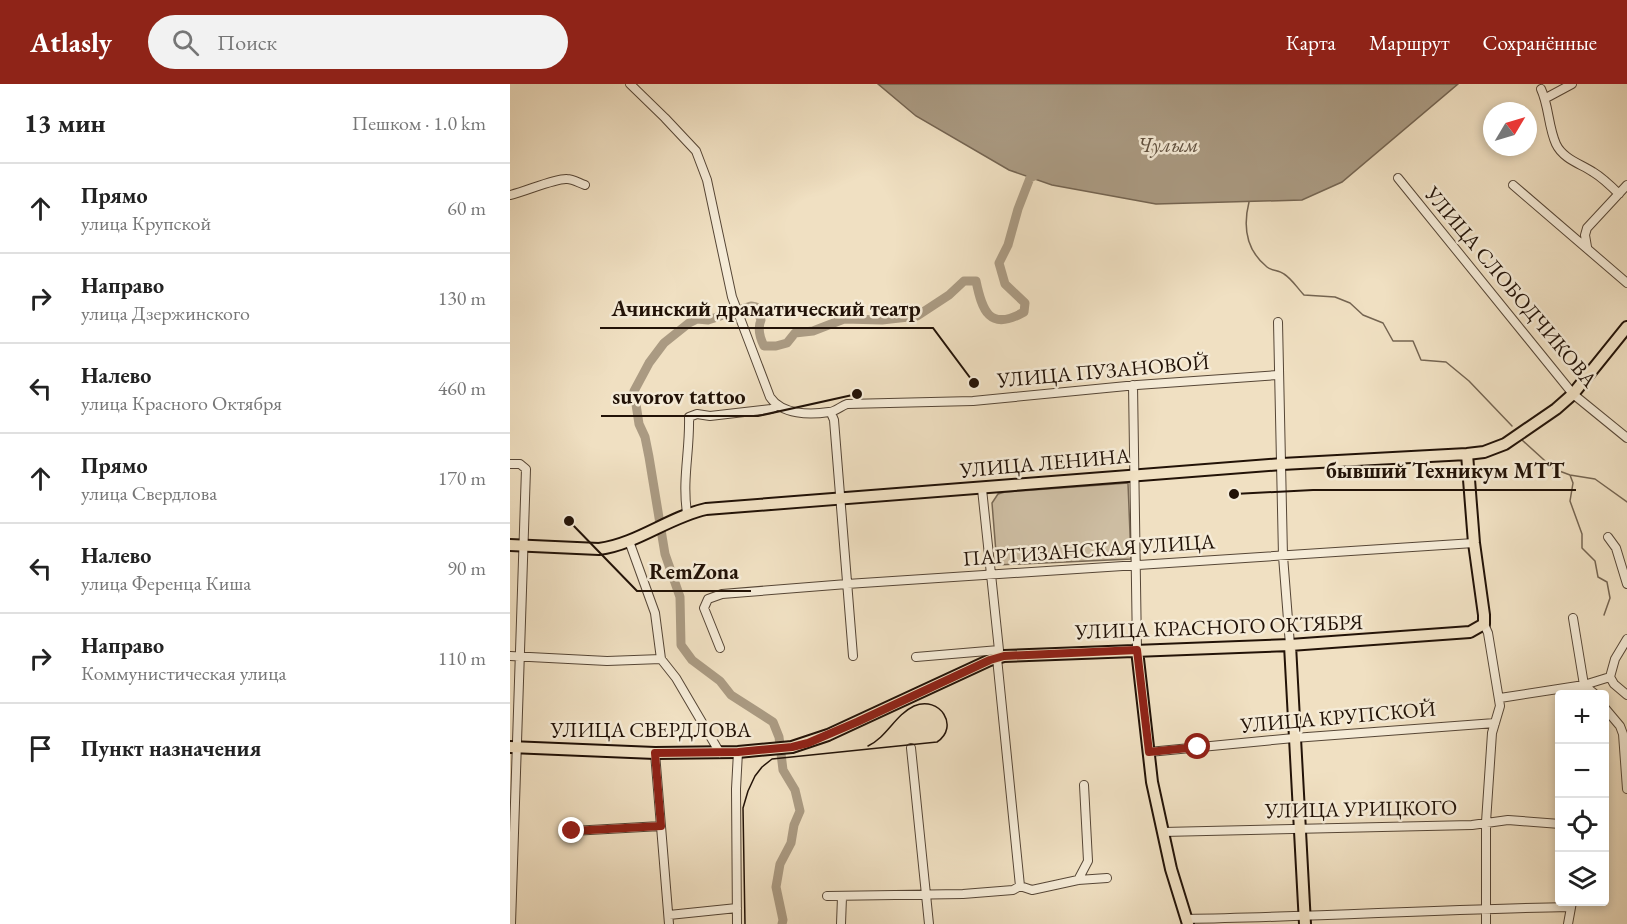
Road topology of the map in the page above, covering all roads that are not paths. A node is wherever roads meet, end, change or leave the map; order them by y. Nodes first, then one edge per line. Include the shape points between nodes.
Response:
1 (630, 84) edge
2 (1572, 84) edge
3 (1541, 89) dead end
4 (1546, 98) junction
5 (1398, 178) dead end
6 (1627, 184) edge
7 (585, 185) dead end
8 (1513, 185) dead end
9 (1619, 194) junction
10 (510, 195) edge
11 (1588, 248) junction
12 (1627, 283) edge
13 (1278, 322) dead end
14 (1627, 327) edge
15 (1278, 375) junction
16 (1133, 385) junction
17 (1573, 394) junction
18 (777, 406) junction
19 (831, 413) junction
20 (1627, 438) edge
21 (1467, 454) junction
22 (510, 464) edge
23 (1282, 464) junction
24 (1135, 475) junction
25 (982, 489) junction
26 (841, 498) junction
27 (687, 513) junction
28 (1608, 537) dead end
29 (629, 541) junction
30 (1474, 543) junction
31 (510, 545) edge
32 (524, 546) junction
33 (1283, 556) junction
34 (1136, 565) junction
35 (992, 574) junction
36 (847, 584) junction
37 (1627, 584) edge
38 (1573, 618) dead end
39 (1484, 624) junction
40 (1627, 639) edge
41 (1290, 645) junction
42 (720, 648) dead end
43 (1137, 650) junction
44 (998, 654) junction
45 (510, 656) edge
46 (520, 656) junction
47 (853, 656) dead end
48 (916, 657) dead end
49 (661, 659) junction
50 (1610, 677) junction
51 (1584, 685) junction
52 (1581, 690) edge
53 (1590, 690) edge
54 (1627, 695) edge
55 (1500, 698) junction
56 (1609, 712) edge
57 (1495, 723) junction
58 (1294, 738) junction
59 (792, 747) joint
60 (513, 748) edge
61 (911, 748) dead end
62 (738, 752) junction
63 (1149, 752) junction
64 (655, 753) junction
65 (720, 753) junction
66 (1084, 785) dead end
67 (1627, 789) edge
68 (1486, 822) junction
69 (1555, 824) edge
70 (661, 826) junction
71 (1300, 829) junction
72 (572, 831) dead end
73 (1162, 832) junction
74 (1107, 878) dead end
75 (1078, 880) junction
76 (1020, 886) junction
77 (927, 895) junction
78 (827, 896) dead end
79 (842, 897) junction
80 (1555, 905) edge
81 (1571, 906) edge
82 (737, 908) junction
83 (1486, 908) junction
84 (669, 915) junction
85 (1305, 920) edge
86 (1187, 921) edge
87 (511, 924) edge
88 (669, 924) edge
89 (737, 924) edge
90 (841, 924) edge
91 (929, 924) edge
92 (1486, 924) edge
93 (1568, 924) edge

1 - 18 street via 696,151 707,180 732,297 767,390
2 - 4 street
3 - 4 street
4 - 9 street via 1551,130 1559,149
5 - 17 street, УЛИЦА СЛОБОДЧИКОВА
6 - 9 street
7 - 10 street via 564,178
8 - 11 street
9 - 11 street via 1587,228
11 - 12 street
13 - 15 street
14 - 17 main road, УЛИЦА ЛЕНИНА
15 - 16 street, УЛИЦА ПУЗАНОВОЙ
15 - 23 street
16 - 19 street, УЛИЦА ПУЗАНОВОЙ via 973,401 847,404
16 - 24 street
17 - 20 street, УЛИЦА СЛОБОДЧИКОВА
17 - 21 main road, УЛИЦА ЛЕНИНА via 1518,437 1495,448
18 - 19 street, УЛИЦА ПУЗАНОВОЙ via 796,412
18 - 27 street via 689,417 684,481
19 - 26 street
21 - 23 main road, УЛИЦА ЛЕНИНА
21 - 30 main road
22 - 32 street via 526,469
23 - 24 main road, УЛИЦА ЛЕНИНА
23 - 33 street
24 - 25 main road, УЛИЦА ЛЕНИНА
24 - 34 street
25 - 26 main road, УЛИЦА ЛЕНИНА
25 - 35 street
26 - 27 main road, УЛИЦА ЛЕНИНА via 706,508
26 - 36 street
27 - 29 main road, УЛИЦА ЛЕНИНА
28 - 37 street via 1616,548
29 - 32 main road, УЛИЦА ЛЕНИНА via 599,549
29 - 49 street via 655,613
30 - 33 street, ПАРТИЗАНСКАЯ УЛИЦА
30 - 39 main road
31 - 32 main road, УЛИЦА ЛЕНИНА
32 - 46 street
33 - 34 street, ПАРТИЗАНСКАЯ УЛИЦА
33 - 41 street
34 - 35 street, ПАРТИЗАНСКАЯ УЛИЦА
34 - 43 street
35 - 36 street, ПАРТИЗАНСКАЯ УЛИЦА
35 - 44 street
36 - 42 street, ПАРТИЗАНСКАЯ УЛИЦА via 722,594 708,599 704,608
36 - 47 street
38 - 51 street
39 - 41 main road, УЛИЦА КРАСНОГО ОКТЯБРЯ via 1470,632
39 - 55 street
40 - 50 street
41 - 43 main road, УЛИЦА КРАСНОГО ОКТЯБРЯ
41 - 58 main road
43 - 44 main road, УЛИЦА КРАСНОГО ОКТЯБРЯ
43 - 63 main road
44 - 48 street
44 - 59 main road, УЛИЦА КРАСНОГО ОКТЯБРЯ via 828,735
44 - 76 street
45 - 46 street
46 - 49 street via 607,661
46 - 60 street
49 - 65 street
50 - 51 street
50 - 54 street
51 - 52 street
51 - 53 street
51 - 55 street
55 - 57 street
56 - 67 street via 1623,734
57 - 58 street, УЛИЦА КРУПСКОЙ
57 - 68 street
58 - 63 street, УЛИЦА КРУПСКОЙ
58 - 71 main road
59 - 62 main road, УЛИЦА СВЕРДЛОВА
60 - 64 main road, УЛИЦА СВЕРДЛОВА
60 - 87 street
61 - 77 street
62 - 65 main road, УЛИЦА СВЕРДЛОВА
62 - 82 street
63 - 73 main road
64 - 65 main road, УЛИЦА СВЕРДЛОВА
64 - 70 street
66 - 75 street via 1088,861
68 - 69 street, УЛИЦА УРИЦКОГО
68 - 71 street, УЛИЦА УРИЦКОГО
68 - 83 street
70 - 72 street
70 - 84 street
71 - 73 street, УЛИЦА УРИЦКОГО
71 - 85 main road
73 - 86 main road
74 - 75 street
75 - 76 street via 1032,890
76 - 77 street via 1013,890
77 - 79 street
77 - 91 street
78 - 79 street
79 - 90 street
80 - 83 street
81 - 93 street
82 - 84 street
82 - 89 street
83 - 85 street
83 - 92 street
84 - 88 street
85 - 86 street

